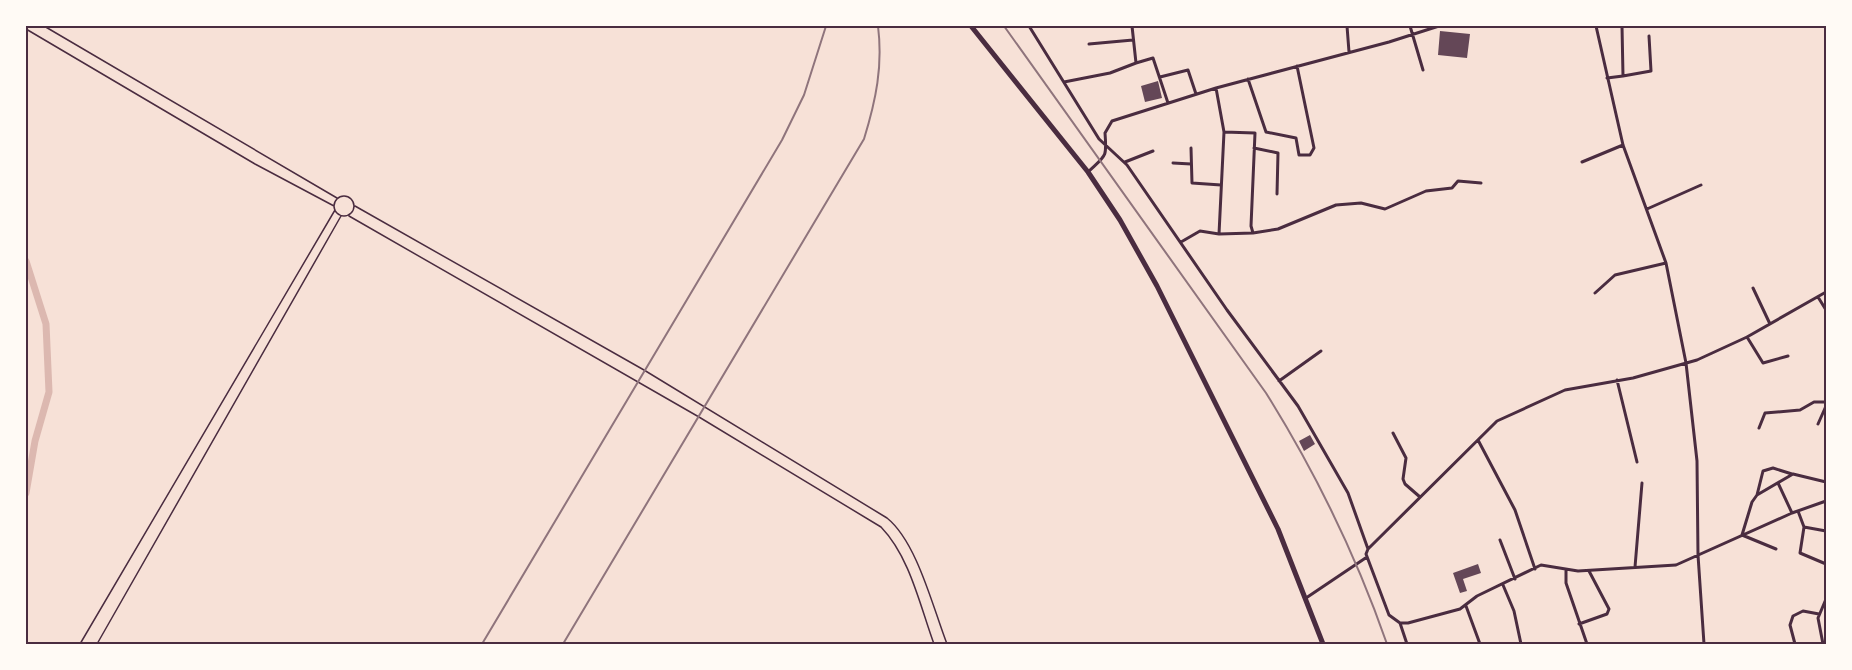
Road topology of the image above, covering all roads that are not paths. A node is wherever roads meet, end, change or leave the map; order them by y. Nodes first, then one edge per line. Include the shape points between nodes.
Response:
1 (44, 26) edge
2 (971, 26) edge
3 (1029, 26) edge
4 (1132, 26) edge
5 (1347, 26) edge
6 (1410, 26) edge
7 (1439, 26) edge
8 (1596, 26) edge
9 (1622, 26) edge
10 (26, 29) edge
11 (1411, 35) junction
12 (1649, 36) dead end
13 (1133, 40) junction
14 (1089, 44) dead end
15 (1349, 52) junction
16 (1136, 63) junction
17 (1297, 66) junction
18 (1423, 70) dead end
19 (1623, 76) junction
20 (1160, 77) junction
21 (1607, 78) junction
22 (1248, 79) junction
23 (1064, 82) junction
24 (1216, 88) junction
25 (1196, 94) junction
26 (1168, 103) junction
27 (1224, 132) junction
28 (1623, 145) junction
29 (1191, 148) dead end
30 (1254, 148) junction
31 (1107, 149) junction
32 (1153, 151) dead end
33 (1125, 162) junction
34 (1582, 162) dead end
35 (1173, 163) dead end
36 (1191, 164) junction
37 (1088, 172) junction
38 (1481, 183) dead end
39 (1221, 185) junction
40 (1701, 185) dead end
41 (1277, 194) dead end
42 (338, 198) junction
43 (334, 206) junction
44 (355, 206) junction
45 (1647, 209) junction
46 (334, 210) junction
47 (341, 216) junction
48 (349, 216) junction
49 (1253, 233) junction
50 (1219, 234) junction
51 (1181, 242) junction
52 (1666, 263) junction
53 (1753, 288) dead end
54 (1827, 292) edge
55 (1595, 293) dead end
56 (1818, 297) junction
57 (1827, 310) edge
58 (1770, 324) junction
59 (1747, 337) junction
60 (1321, 351) dead end
61 (1788, 356) dead end
62 (1686, 363) junction
63 (1617, 380) junction
64 (1279, 381) junction
65 (1827, 404) edge
66 (1818, 424) dead end
67 (1759, 428) dead end
68 (1393, 433) dead end
69 (1478, 440) junction
70 (1637, 462) dead end
71 (1793, 474) junction
72 (1827, 482) edge
73 (1642, 483) dead end
74 (1778, 483) junction
75 (1757, 495) junction
76 (1420, 497) junction
77 (1827, 501) edge
78 (1798, 511) junction
79 (1792, 513) junction
80 (1804, 527) junction
81 (1827, 531) edge
82 (1742, 535) junction
83 (1500, 540) dead end
84 (1368, 549) junction
85 (1776, 549) dead end
86 (1698, 555) junction
87 (1366, 557) junction
88 (1827, 564) edge
89 (1635, 567) junction
90 (1534, 569) junction
91 (1566, 570) junction
92 (1589, 571) junction
93 (1515, 579) junction
94 (1503, 585) junction
95 (1306, 598) junction
96 (1827, 599) edge
97 (1466, 606) junction
98 (1819, 614) junction
99 (1400, 623) junction
100 (1579, 624) junction
101 (1824, 641) edge
102 (80, 645) edge
103 (97, 645) edge
104 (934, 645) edge
105 (946, 645) edge
106 (1323, 645) edge
107 (1407, 645) edge
108 (1480, 645) edge
109 (1521, 645) edge
110 (1587, 645) edge
111 (1704, 645) edge
112 (1795, 645) edge

1 - 42 lane
2 - 37 highway
3 - 23 street
4 - 13 street
5 - 15 street
6 - 11 street
7 - 11 street
8 - 21 street
9 - 19 street
10 - 43 lane
11 - 15 street
11 - 18 street
12 - 19 street via 1652,71
13 - 14 street
13 - 16 street
15 - 17 street
16 - 20 street via 1153,58
16 - 23 street via 1110,73
17 - 22 street
17 - 22 street via 1314,148 1310,155 1299,155 1296,138 1266,132
19 - 21 street
20 - 25 street via 1188,70
20 - 26 street
21 - 28 street
22 - 24 street
23 - 31 street
24 - 25 street
24 - 27 street
25 - 26 street
26 - 31 street via 1112,121 1105,133
27 - 30 street via 1253,131
27 - 39 street
28 - 34 street
28 - 45 street
29 - 36 street
30 - 41 street via 1278,153
30 - 49 street
31 - 33 street
31 - 37 street
32 - 33 street
33 - 51 street
35 - 36 street
36 - 39 street via 1192,183
37 - 95 highway via 1157,286 1278,529
38 - 49 street via 1456,181 1452,188 1426,191 1385,208 1360,203 1336,205 1278,229
39 - 50 street
40 - 45 street
42 - 43 lane
42 - 44 lane via 348,196
43 - 46 lane
44 - 48 lane
44 - 105 lane via 657,378 887,518 897,526 910,550
45 - 52 street
46 - 47 lane
46 - 102 lane
47 - 48 lane
47 - 103 lane
48 - 104 lane via 708,422 881,527 891,537 906,568
49 - 50 street
50 - 51 street via 1198,231
51 - 64 street
52 - 55 street via 1616,275
52 - 62 street
53 - 58 street
54 - 56 street
56 - 57 street
56 - 58 street
58 - 59 street
59 - 61 street via 1763,363
59 - 62 street
60 - 64 street
62 - 63 street
62 - 86 street via 1697,461
63 - 69 street via 1551,395 1493,423
63 - 70 street
64 - 84 street via 1314,430 1348,493
65 - 66 street
65 - 67 street via 1814,402 1800,410 1765,413
68 - 76 street via 1406,458 1405,484
69 - 76 street
69 - 90 street via 1515,510
71 - 72 street
71 - 74 street
71 - 75 street via 1773,468 1762,471
73 - 89 street
74 - 75 street
74 - 79 street
75 - 82 street
76 - 84 street
77 - 78 street
78 - 79 street
78 - 80 street
79 - 82 street
80 - 81 street
80 - 88 street via 1800,553
82 - 85 street
82 - 86 street
83 - 93 street
84 - 87 street
86 - 89 street via 1676,565
86 - 111 street
87 - 95 street
87 - 99 street via 1389,615
89 - 92 street
90 - 91 street via 1546,564
90 - 93 street
91 - 92 street
91 - 100 street via 1566,584
92 - 100 street via 1609,609 1606,614
93 - 94 street
94 - 97 street
94 - 109 street via 1514,611
95 - 106 highway
96 - 98 street
97 - 99 street
97 - 108 street
98 - 101 street
98 - 112 street via 1803,611 1793,616 1790,625
99 - 107 street
100 - 110 street

